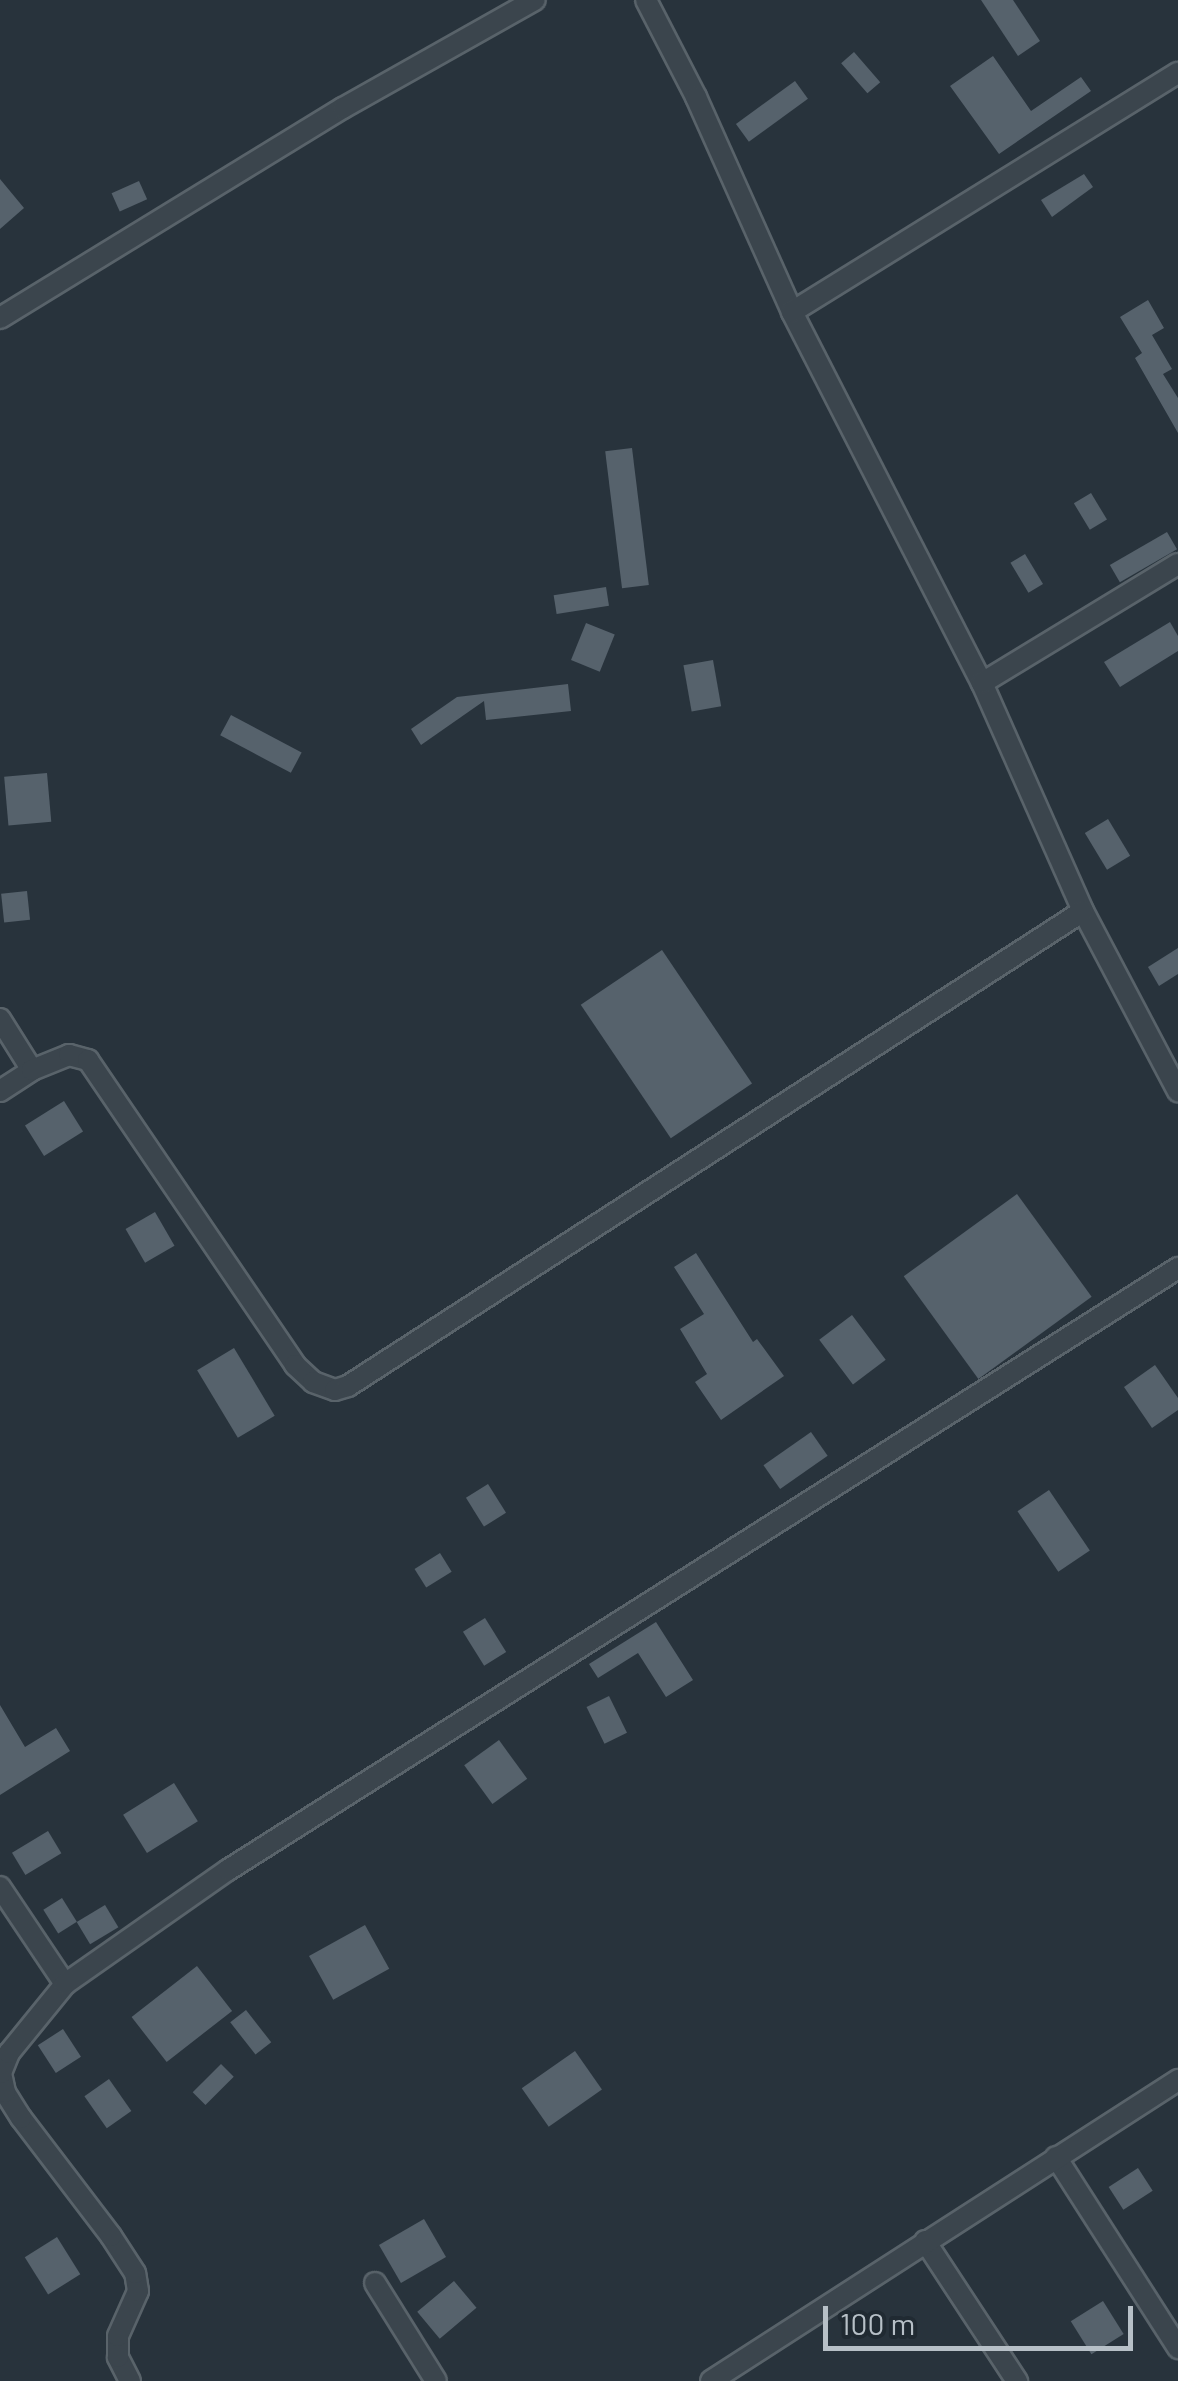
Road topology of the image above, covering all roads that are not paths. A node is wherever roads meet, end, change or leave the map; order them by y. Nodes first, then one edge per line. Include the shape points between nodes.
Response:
1 (534, 0) edge
2 (646, 0) edge
3 (1178, 74) edge
4 (792, 312) junction
5 (0, 318) edge
6 (1178, 564) edge
7 (982, 683) junction
8 (1083, 911) junction
9 (0, 1018) edge
10 (32, 1070) junction
11 (0, 1091) edge
12 (1178, 1091) edge
13 (1178, 1268) edge
14 (0, 1887) edge
15 (65, 1984) junction
16 (1178, 2080) edge
17 (1056, 2157) junction
18 (925, 2241) junction
19 (375, 2283) dead end
20 (1178, 2348) edge
21 (720, 2379) edge
22 (130, 2381) edge
23 (436, 2381) edge
24 (1017, 2381) edge

1 - 5 street
2 - 4 street
3 - 4 street
4 - 7 street
6 - 7 street
7 - 8 street
8 - 10 street via 335,1390 295,1365 88,1060 69,1055
8 - 12 street
9 - 10 street
10 - 11 street
13 - 15 street via 228,1870
14 - 15 street
15 - 22 street via 9,2053 1,2073 20,2118 134,2273 138,2291 118,2336 118,2357
16 - 17 street
17 - 18 street
17 - 20 street
18 - 21 street
18 - 24 street
19 - 23 street

